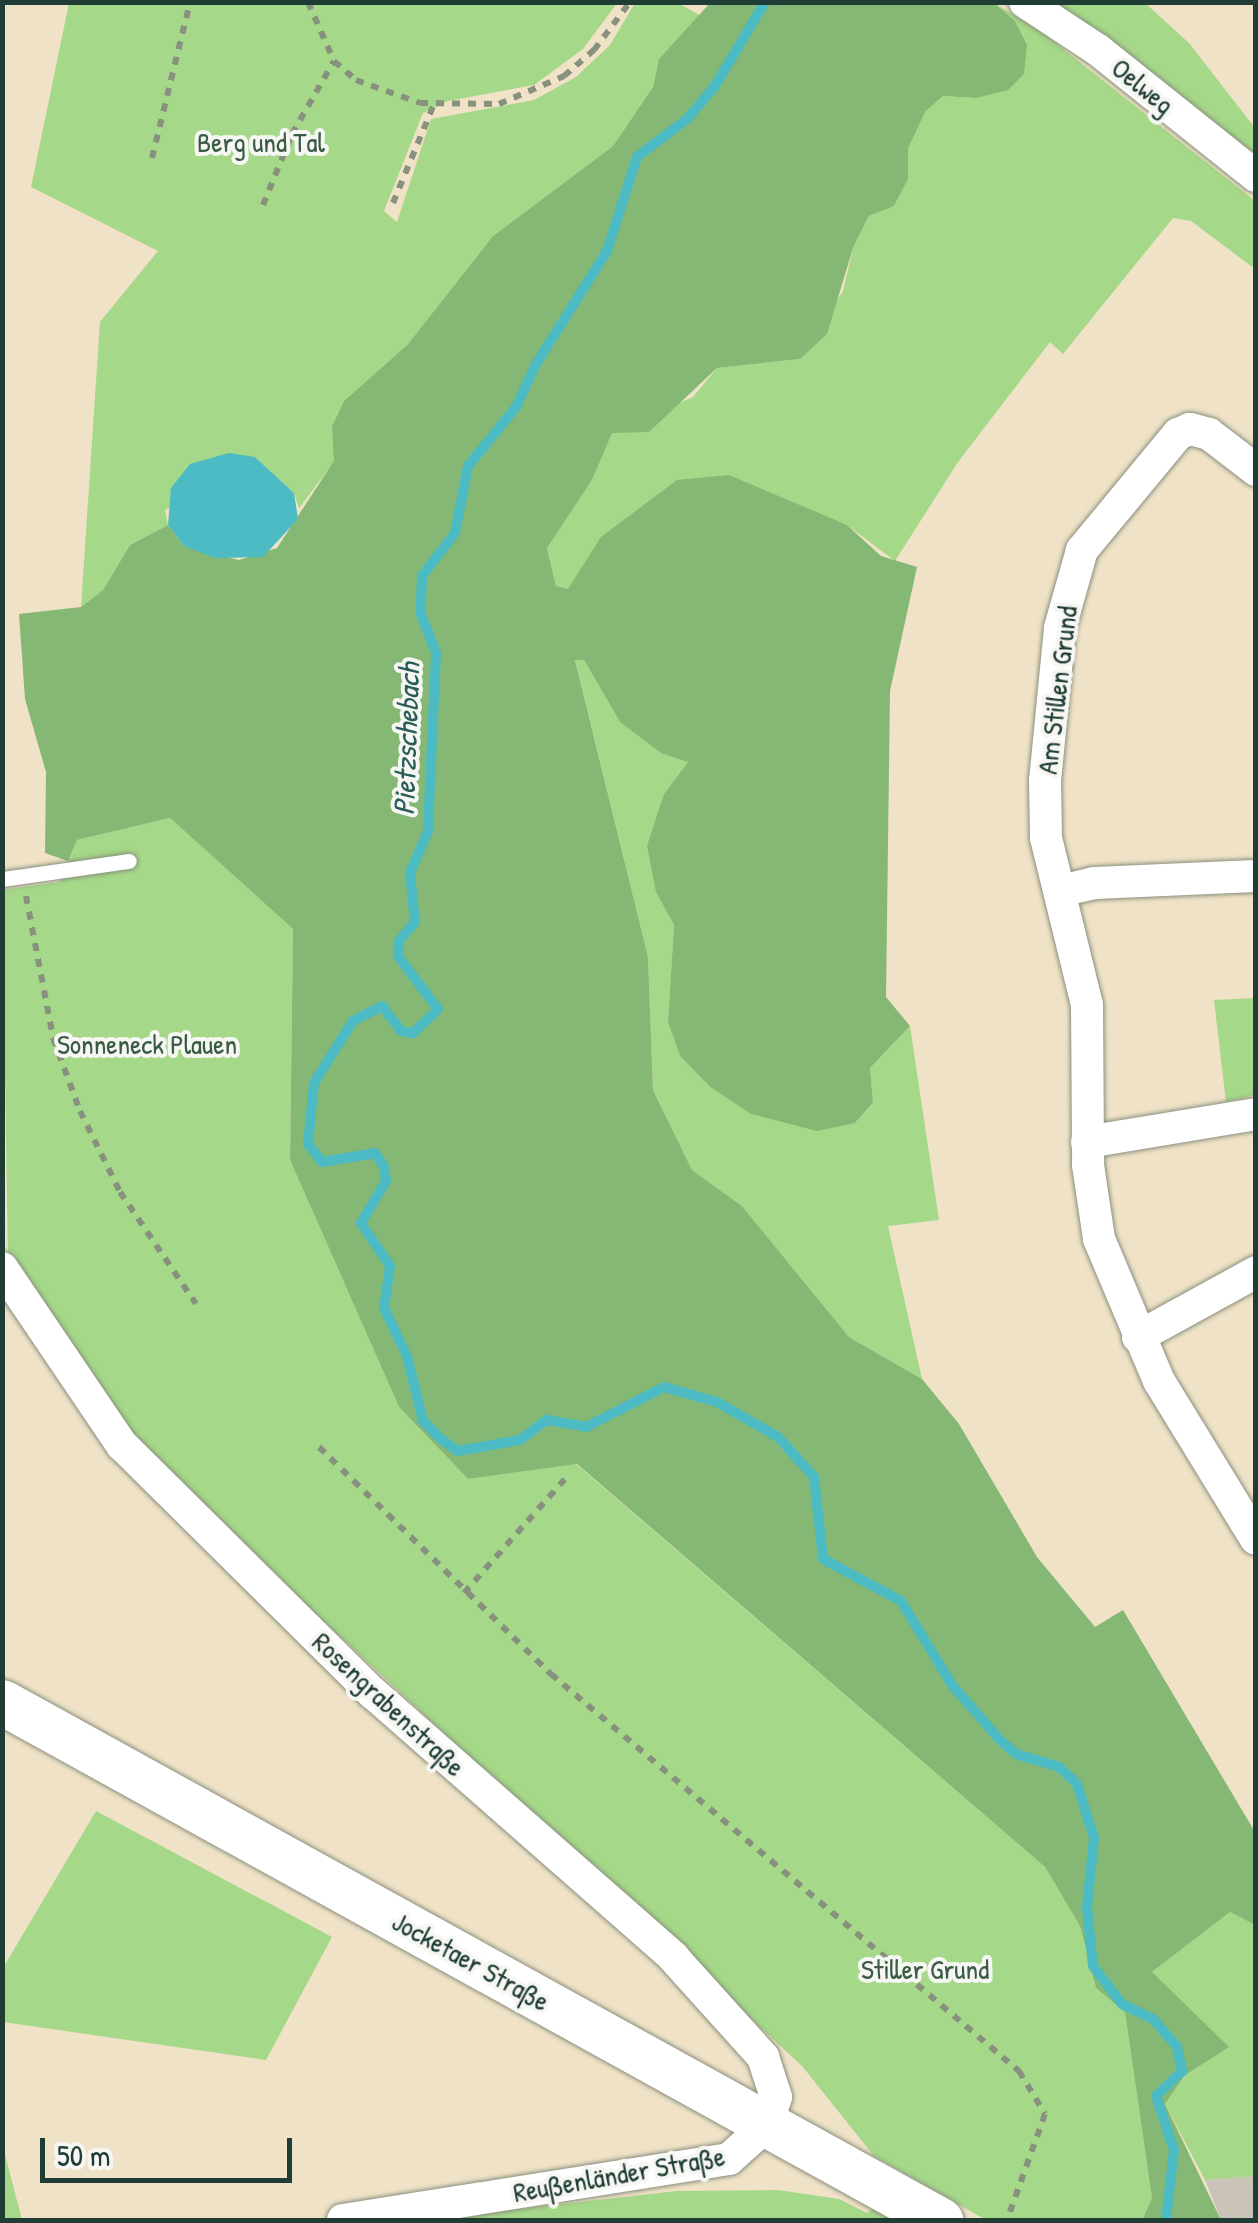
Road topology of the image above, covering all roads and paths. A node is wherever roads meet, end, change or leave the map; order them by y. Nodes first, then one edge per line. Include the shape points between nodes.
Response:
1 (190, 2) edge
2 (308, 2) edge
3 (630, 2) edge
4 (1025, 2) edge
5 (334, 61) junction
6 (434, 104) junction
7 (152, 158) dead end
8 (1256, 176) edge
9 (393, 203) dead end
10 (264, 205) dead end
11 (1256, 470) edge
12 (129, 861) dead end
13 (22, 875) junction
14 (1256, 876) edge
15 (2, 879) edge
16 (1060, 892) junction
17 (1256, 1114) edge
18 (1087, 1142) junction
19 (2, 1268) edge
20 (1256, 1272) edge
21 (196, 1304) dead end
22 (1138, 1337) junction
23 (319, 1448) dead end
24 (565, 1479) dead end
25 (1244, 1491) edge
26 (1256, 1538) edge
27 (464, 1593) junction
28 (2, 1702) edge
29 (767, 2124) junction
30 (343, 2220) edge
31 (940, 2220) edge
32 (1007, 2220) edge

1 - 7 path
2 - 5 path
3 - 6 path via 594,50 564,76 499,104
4 - 8 street, Oelweg via 1098,50
5 - 6 path via 356,80
5 - 10 path via 292,134
6 - 9 path
11 - 16 street, Am Stillen Grund via 1208,434 1178,434 1082,550 1060,628 1046,764 1046,838
12 - 13 lane
13 - 15 lane
13 - 21 path via 45,1008 80,1111 120,1192
14 - 16 street via 1094,883
16 - 18 street, Am Stillen Grund via 1087,1006
17 - 18 street
18 - 22 street, Am Stillen Grund via 1100,1239
19 - 29 street, Rosengrabenstraße via 122,1444 373,1693 673,1957 763,2057 776,2097
20 - 22 street
22 - 25 street, Am Stillen Grund
23 - 27 path
24 - 27 path
25 - 26 street, Am Stillen Grund
27 - 32 path via 897,1974 1019,2070 1045,2114
28 - 29 street, Jocketaer Straße
29 - 30 street, Reußenländer Straße via 729,2160
29 - 31 street, Jocketaer Straße

